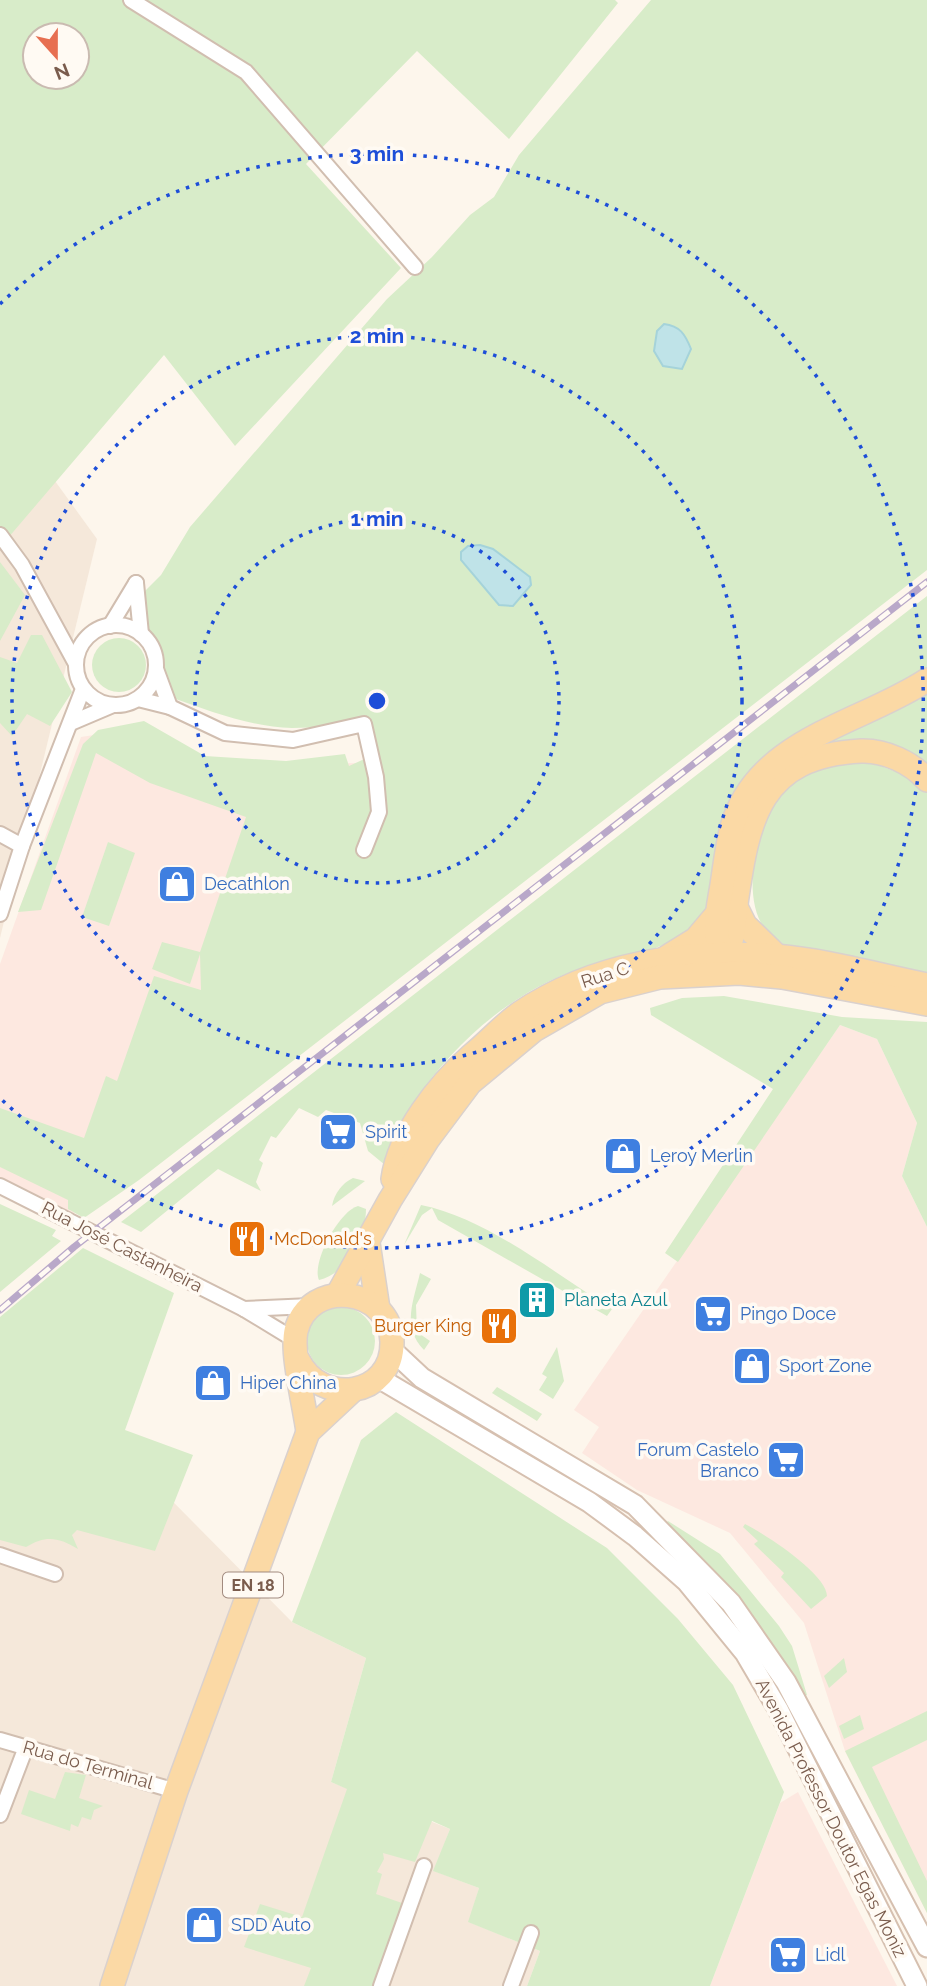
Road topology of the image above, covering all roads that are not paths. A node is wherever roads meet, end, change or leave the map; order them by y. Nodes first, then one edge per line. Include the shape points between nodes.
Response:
1 (131, 0) edge
2 (415, 267) dead end
3 (0, 535) edge
4 (110, 625) junction
5 (141, 634) junction
6 (59, 636) junction
7 (85, 640) junction
8 (76, 664) junction
9 (156, 669) junction
10 (927, 680) edge
11 (83, 689) junction
12 (138, 699) junction
13 (113, 705) junction
14 (170, 707) junction
15 (73, 722) junction
16 (927, 780) edge
17 (0, 834) edge
18 (22, 846) junction
19 (364, 850) dead end
20 (726, 910) junction
21 (0, 914) edge
22 (722, 955) junction
23 (777, 956) junction
24 (667, 957) junction
25 (739, 973) junction
26 (927, 985) edge
27 (600, 992) junction
28 (927, 1004) edge
29 (0, 1186) edge
30 (390, 1200) junction
31 (369, 1242) junction
32 (338, 1294) junction
33 (311, 1306) junction
34 (244, 1309) junction
35 (378, 1309) junction
36 (391, 1349) junction
37 (296, 1350) junction
38 (377, 1377) junction
39 (353, 1390) junction
40 (308, 1432) junction
41 (0, 1555) edge
42 (55, 1574) dead end
43 (0, 1740) edge
44 (26, 1746) junction
45 (176, 1791) junction
46 (0, 1815) edge
47 (424, 1866) dead end
48 (530, 1933) dead end
49 (927, 1947) edge
50 (112, 1986) edge
51 (381, 1986) edge
52 (511, 1986) edge
53 (917, 1986) edge

1 - 2 street via 246,72
3 - 6 street via 22,565
4 - 5 street
4 - 5 street via 136,583
4 - 7 street
5 - 9 street via 155,656
6 - 7 street
6 - 8 street
7 - 8 street
8 - 11 street
9 - 12 street via 147,691
9 - 14 street
10 - 20 main road via 806,740 758,775 733,825
11 - 13 street via 92,698
11 - 15 street
12 - 13 street
12 - 14 street
13 - 15 street
14 - 19 street via 225,733 293,740 364,724 379,813
15 - 18 street
16 - 20 main road via 897,759 872,751 817,756 795,766 760,804
17 - 18 street
18 - 21 street
20 - 22 main road via 717,940
20 - 23 main road
20 - 24 main road via 696,939
22 - 23 main road, Rua C
22 - 24 main road, Rua C
22 - 25 main road
22 - 27 main road via 695,966 657,971
23 - 26 main road, Rua C
24 - 30 main road, Rua C via 591,977 520,1013 456,1069 414,1127 395,1166
25 - 27 main road, Rua C via 660,977
25 - 28 main road, Rua C
27 - 30 main road, Rua C via 534,1030 470,1083
29 - 34 street, Rua José Castanheira
30 - 31 main road, Rua C
31 - 32 main road, Rua C
31 - 35 main road
32 - 33 main road
32 - 35 main road via 363,1298
33 - 34 street, Rua José Castanheira
33 - 37 main road via 299,1323
34 - 37 street, Rua José Castanheira
35 - 36 main road via 388,1325
36 - 38 main road
36 - 49 main road, Avenida Professor Doutor Egas Moniz via 422,1378 635,1505 732,1603 786,1682
37 - 39 main road via 308,1376 323,1387
37 - 40 main road, EN 18
38 - 39 main road
38 - 53 main road, Avenida Professor Doutor Egas Moniz via 589,1502 687,1582 745,1653 778,1709
39 - 40 main road, EN 18
40 - 45 main road, EN 18
41 - 42 street
43 - 44 street, Rua do Terminal
44 - 45 street, Rua do Terminal
44 - 46 street
45 - 50 main road, EN 18
47 - 51 street
48 - 52 street

